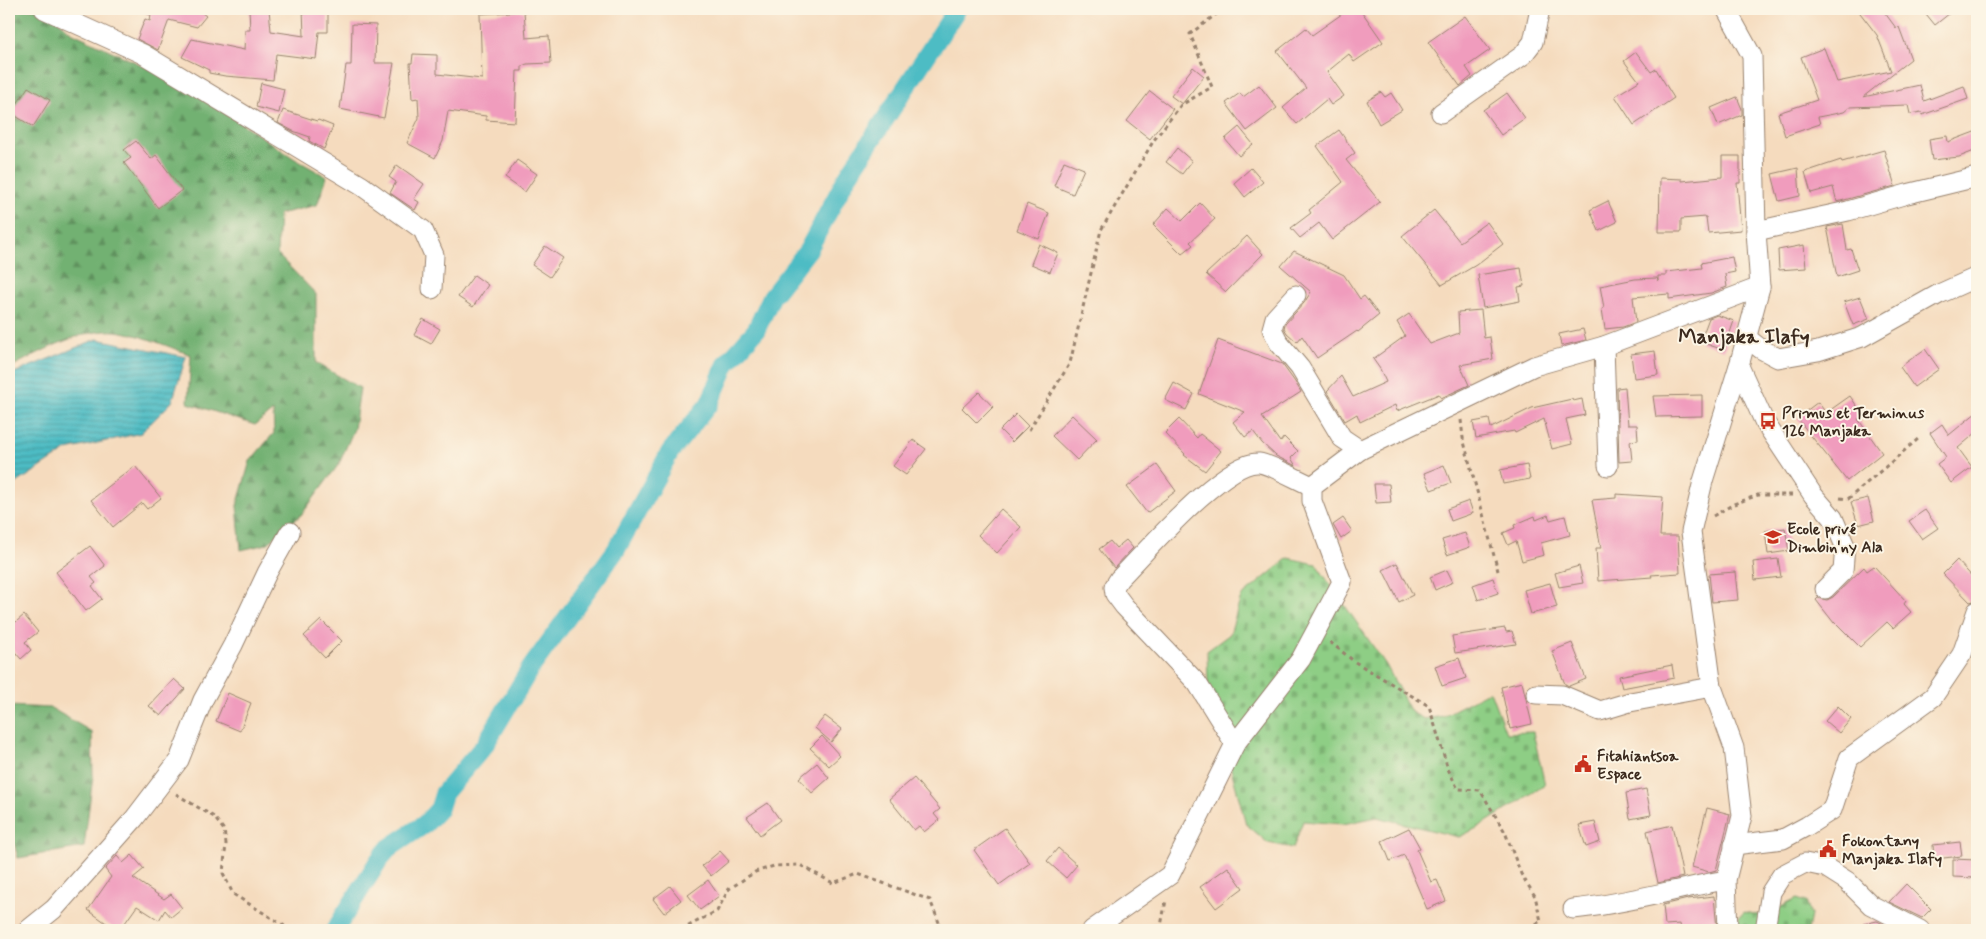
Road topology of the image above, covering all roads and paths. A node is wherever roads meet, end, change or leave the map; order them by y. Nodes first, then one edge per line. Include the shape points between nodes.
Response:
1 (44, 9) edge
2 (1222, 9) edge
3 (1540, 9) edge
4 (1726, 9) edge
5 (1441, 113) dead end
6 (1977, 177) edge
7 (1756, 231) junction
8 (1977, 278) edge
9 (1760, 287) junction
10 (432, 289) dead end
11 (1296, 295) dead end
12 (1747, 338) junction
13 (1604, 346) junction
14 (1739, 366) junction
15 (1460, 402) junction
16 (1029, 430) dead end
17 (1360, 450) junction
18 (1608, 466) dead end
19 (1312, 486) junction
20 (290, 532) dead end
21 (1498, 571) dead end
22 (1825, 589) dead end
23 (1977, 611) edge
24 (1316, 631) junction
25 (1712, 687) junction
26 (1536, 694) dead end
27 (1235, 744) junction
28 (161, 784) junction
29 (1734, 845) junction
30 (1726, 880) junction
31 (1572, 909) dead end
32 (28, 930) edge
33 (291, 930) edge
34 (681, 930) edge
35 (942, 930) edge
36 (1092, 930) edge
37 (1525, 930) edge
38 (1728, 930) edge
39 (1765, 930) edge
40 (1920, 930) edge

1 - 10 street via 143,54 362,186 423,230 434,255
2 - 16 path via 1190,34 1212,86 1181,106 1154,140 1101,230 1070,363
3 - 5 street via 1533,42 1523,55
4 - 7 street via 1752,56
6 - 7 street
7 - 9 street
8 - 12 street via 1939,294 1862,337 1818,351 1778,358
9 - 12 street
9 - 13 street
11 - 17 street via 1274,318 1272,329 1342,438
12 - 14 street
13 - 15 street via 1534,366
13 - 18 street
14 - 22 street via 1764,421 1813,495 1833,518 1845,546 1843,571
14 - 25 street via 1690,532
15 - 17 street
15 - 21 path via 1463,438
17 - 19 street
19 - 24 street via 1312,501 1342,582
19 - 27 street via 1261,463 1248,463 1234,470 1206,491 1119,578 1114,587 1124,606 1197,683
20 - 28 street via 203,700 179,760
23 - 29 street via 1962,654 1933,697 1849,758 1832,810 1783,838
24 - 27 street via 1301,659
24 - 37 path via 1355,662 1429,706 1448,769 1458,789 1480,790 1505,832 1521,874 1535,896 1540,921
25 - 26 street via 1600,710 1562,695
25 - 29 street via 1734,748 1742,816
27 - 36 street via 1170,874
28 - 32 street via 54,909
28 - 33 path via 214,817 224,830 223,873 233,894
29 - 30 street
30 - 31 street via 1639,899
30 - 38 street
34 - 35 path via 717,911 729,889 755,872 774,866 800,865 833,883 858,874 930,900
39 - 40 street via 1771,892 1782,875 1805,863 1825,867 1847,881 1871,905

